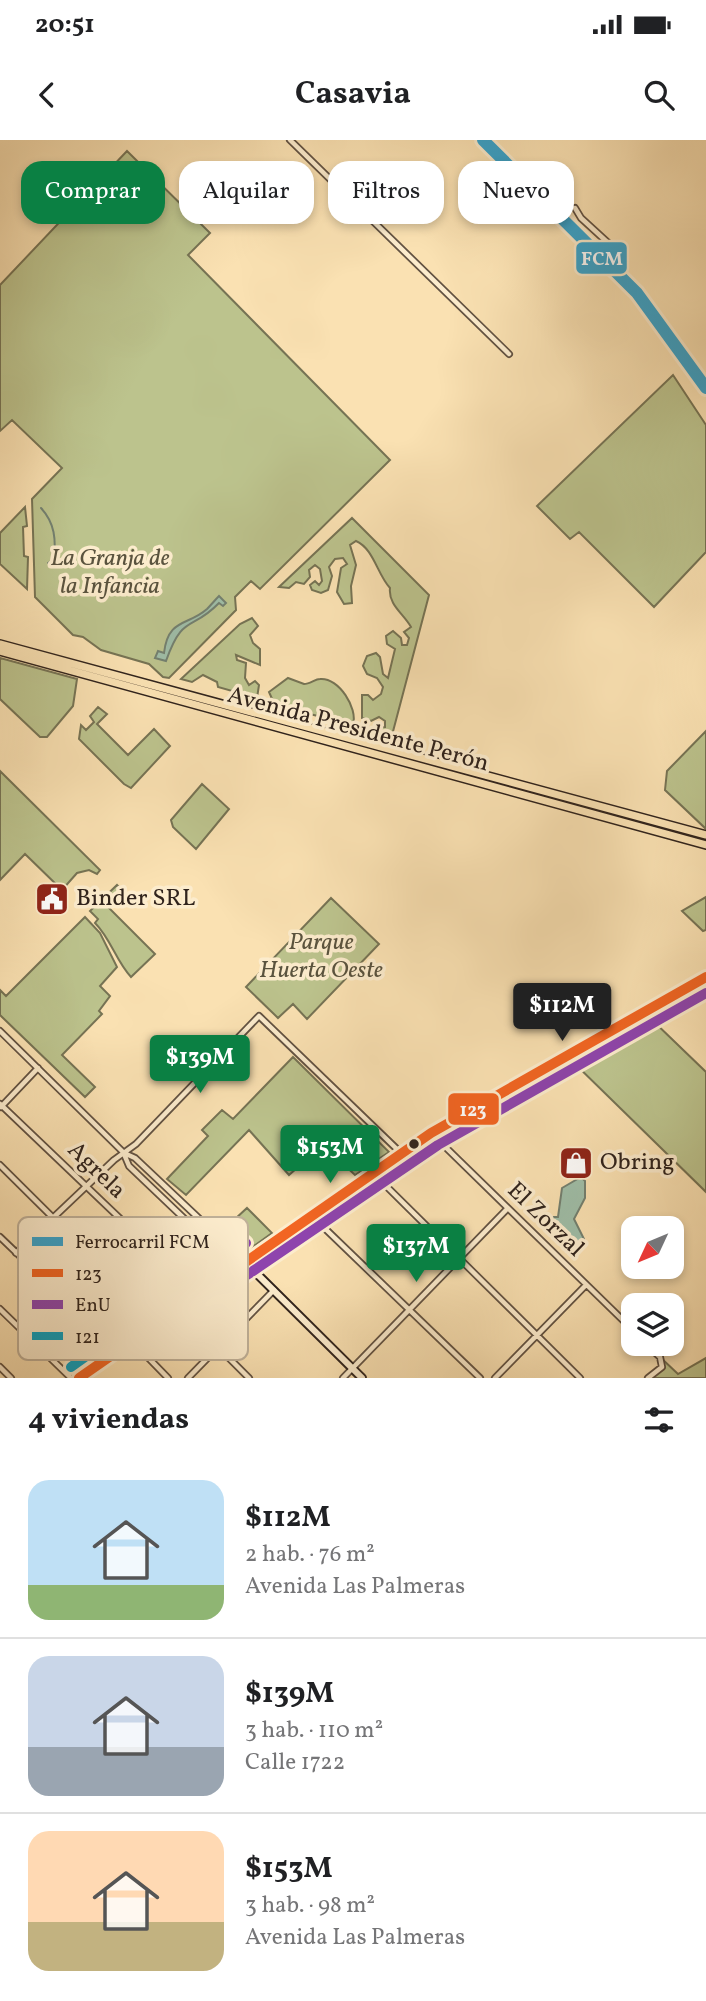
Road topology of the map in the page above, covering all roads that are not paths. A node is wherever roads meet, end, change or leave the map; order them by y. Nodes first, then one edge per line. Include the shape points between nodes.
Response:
1 (290, 140) edge
2 (575, 208) dead end
3 (617, 251) dead end
4 (509, 354) dead end
5 (0, 644) edge
6 (0, 651) edge
7 (706, 835) edge
8 (706, 845) edge
9 (706, 976) edge
10 (0, 1031) edge
11 (38, 1068) junction
12 (1, 1105) edge
13 (431, 1133) junction
14 (124, 1153) junction
15 (401, 1153) junction
16 (0, 1165) edge
17 (372, 1173) junction
18 (87, 1188) junction
19 (508, 1208) junction
20 (311, 1215) junction
21 (53, 1217) edge
22 (57, 1217) edge
23 (118, 1217) edge
24 (183, 1217) edge
25 (197, 1217) edge
26 (0, 1237) edge
27 (16, 1253) edge
28 (248, 1258) edge
29 (459, 1258) junction
30 (248, 1265) edge
31 (586, 1284) junction
32 (274, 1290) junction
33 (0, 1309) edge
34 (409, 1310) junction
35 (248, 1316) edge
36 (621, 1319) edge
37 (18, 1326) edge
38 (537, 1335) junction
39 (659, 1356) edge
40 (52, 1360) edge
41 (104, 1360) edge
42 (150, 1360) edge
43 (205, 1360) edge
44 (231, 1360) edge
45 (0, 1367) edge
46 (352, 1368) junction
47 (11, 1378) edge
48 (71, 1378) edge
49 (79, 1378) edge
50 (168, 1378) edge
51 (188, 1378) edge
52 (249, 1378) edge
53 (343, 1378) edge
54 (362, 1378) edge
55 (480, 1378) edge
56 (495, 1378) edge
57 (580, 1378) edge
58 (648, 1378) edge

1 - 4 street
2 - 3 street
5 - 7 main road, Avenida Presidente Perón
6 - 8 main road, Avenida Presidente Perón
9 - 13 main road
10 - 11 street
11 - 12 street
11 - 14 street
12 - 18 street, Agrela
13 - 15 main road
13 - 19 street, El Zorzal
14 - 15 street via 259,1016
14 - 18 street
14 - 24 street via 129,1166
14 - 25 street
15 - 17 main road
16 - 21 street
17 - 20 main road
17 - 29 street
18 - 22 street
18 - 23 street, Agrela
19 - 29 street
19 - 31 street, El Zorzal
20 - 28 main road
20 - 34 street
26 - 27 street
29 - 34 street
29 - 38 street
30 - 32 main road
31 - 36 street, El Zorzal
31 - 38 street
32 - 35 street
32 - 46 main road
33 - 37 street
34 - 46 street
34 - 55 street
38 - 56 street
38 - 57 street
39 - 58 street via 662,1367
40 - 48 street
41 - 49 main road
42 - 50 street
43 - 51 street
44 - 52 street
45 - 47 street
46 - 53 street
46 - 54 main road

